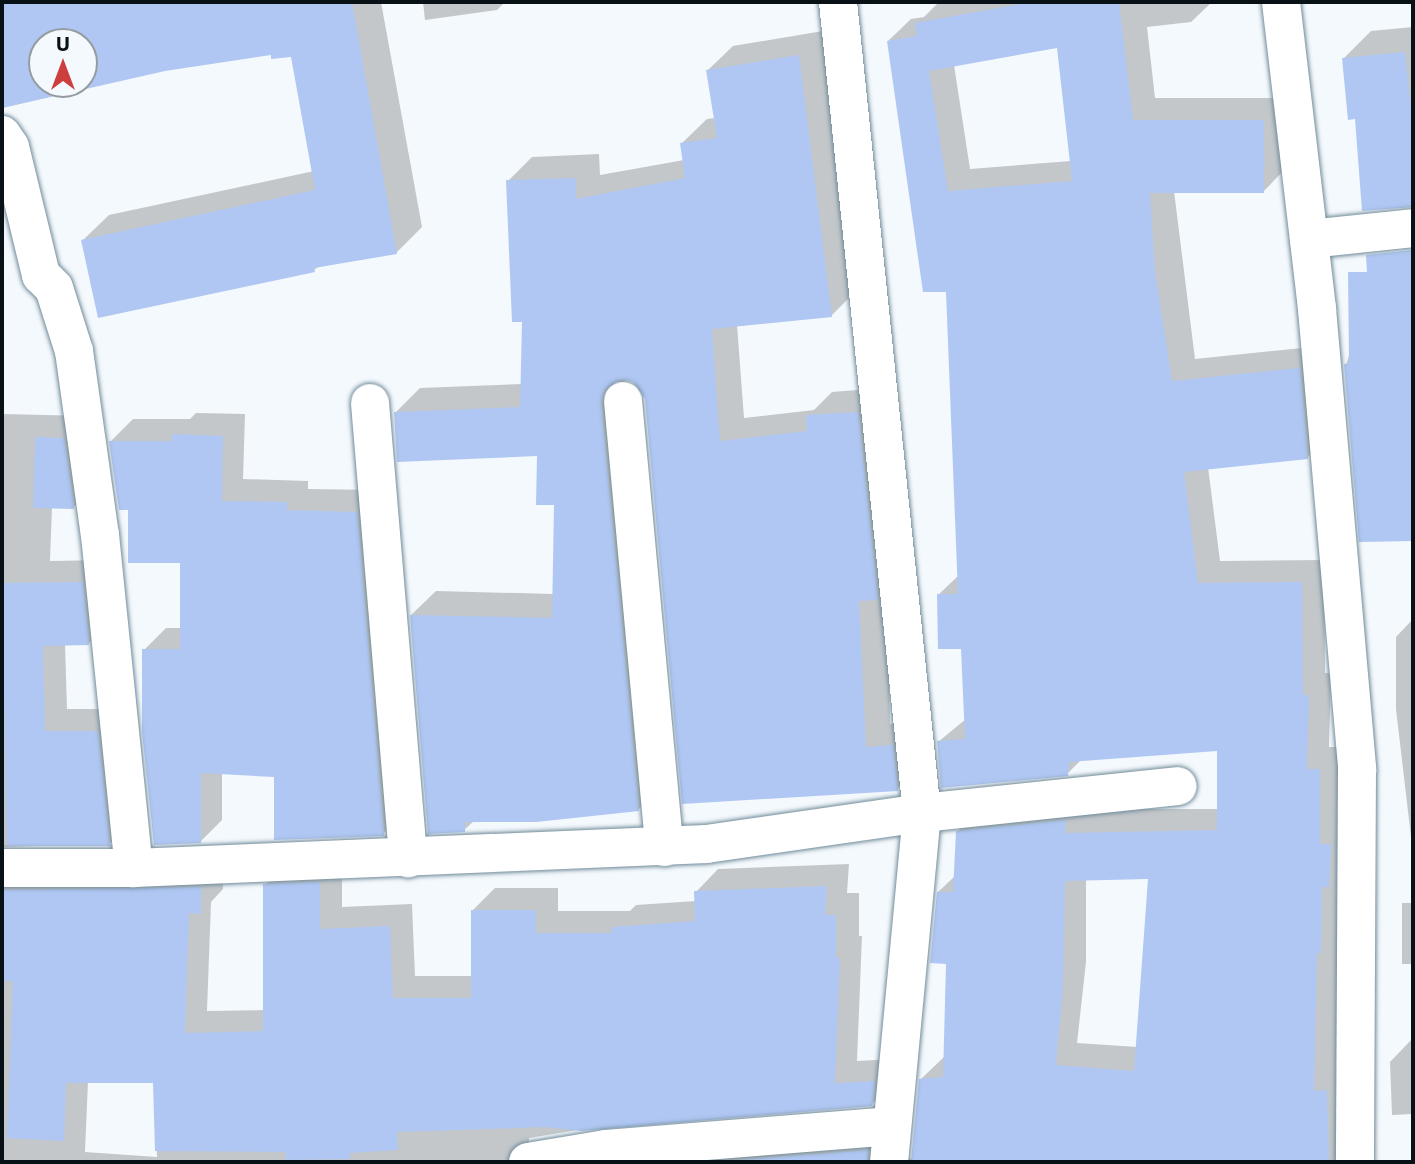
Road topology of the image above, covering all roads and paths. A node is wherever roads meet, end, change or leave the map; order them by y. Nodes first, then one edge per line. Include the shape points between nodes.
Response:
1 (838, 2) edge
2 (1281, 2) edge
3 (2, 135) edge
4 (1413, 228) edge
5 (1308, 239) junction
6 (623, 401) dead end
7 (370, 403) dead end
8 (1178, 786) dead end
9 (922, 813) junction
10 (664, 847) junction
11 (408, 858) junction
12 (2, 868) edge
13 (134, 868) junction
14 (890, 1144) edge
15 (527, 1162) edge
16 (1355, 1162) edge

1 - 9 street
2 - 5 street
3 - 13 street via 10,147 41,275 54,288 74,351 100,536
4 - 5 street
5 - 16 street via 1357,769
6 - 10 street
7 - 11 street
8 - 9 street
9 - 10 street
9 - 14 street
10 - 11 street
11 - 13 street
12 - 13 street
14 - 15 street via 606,1149

